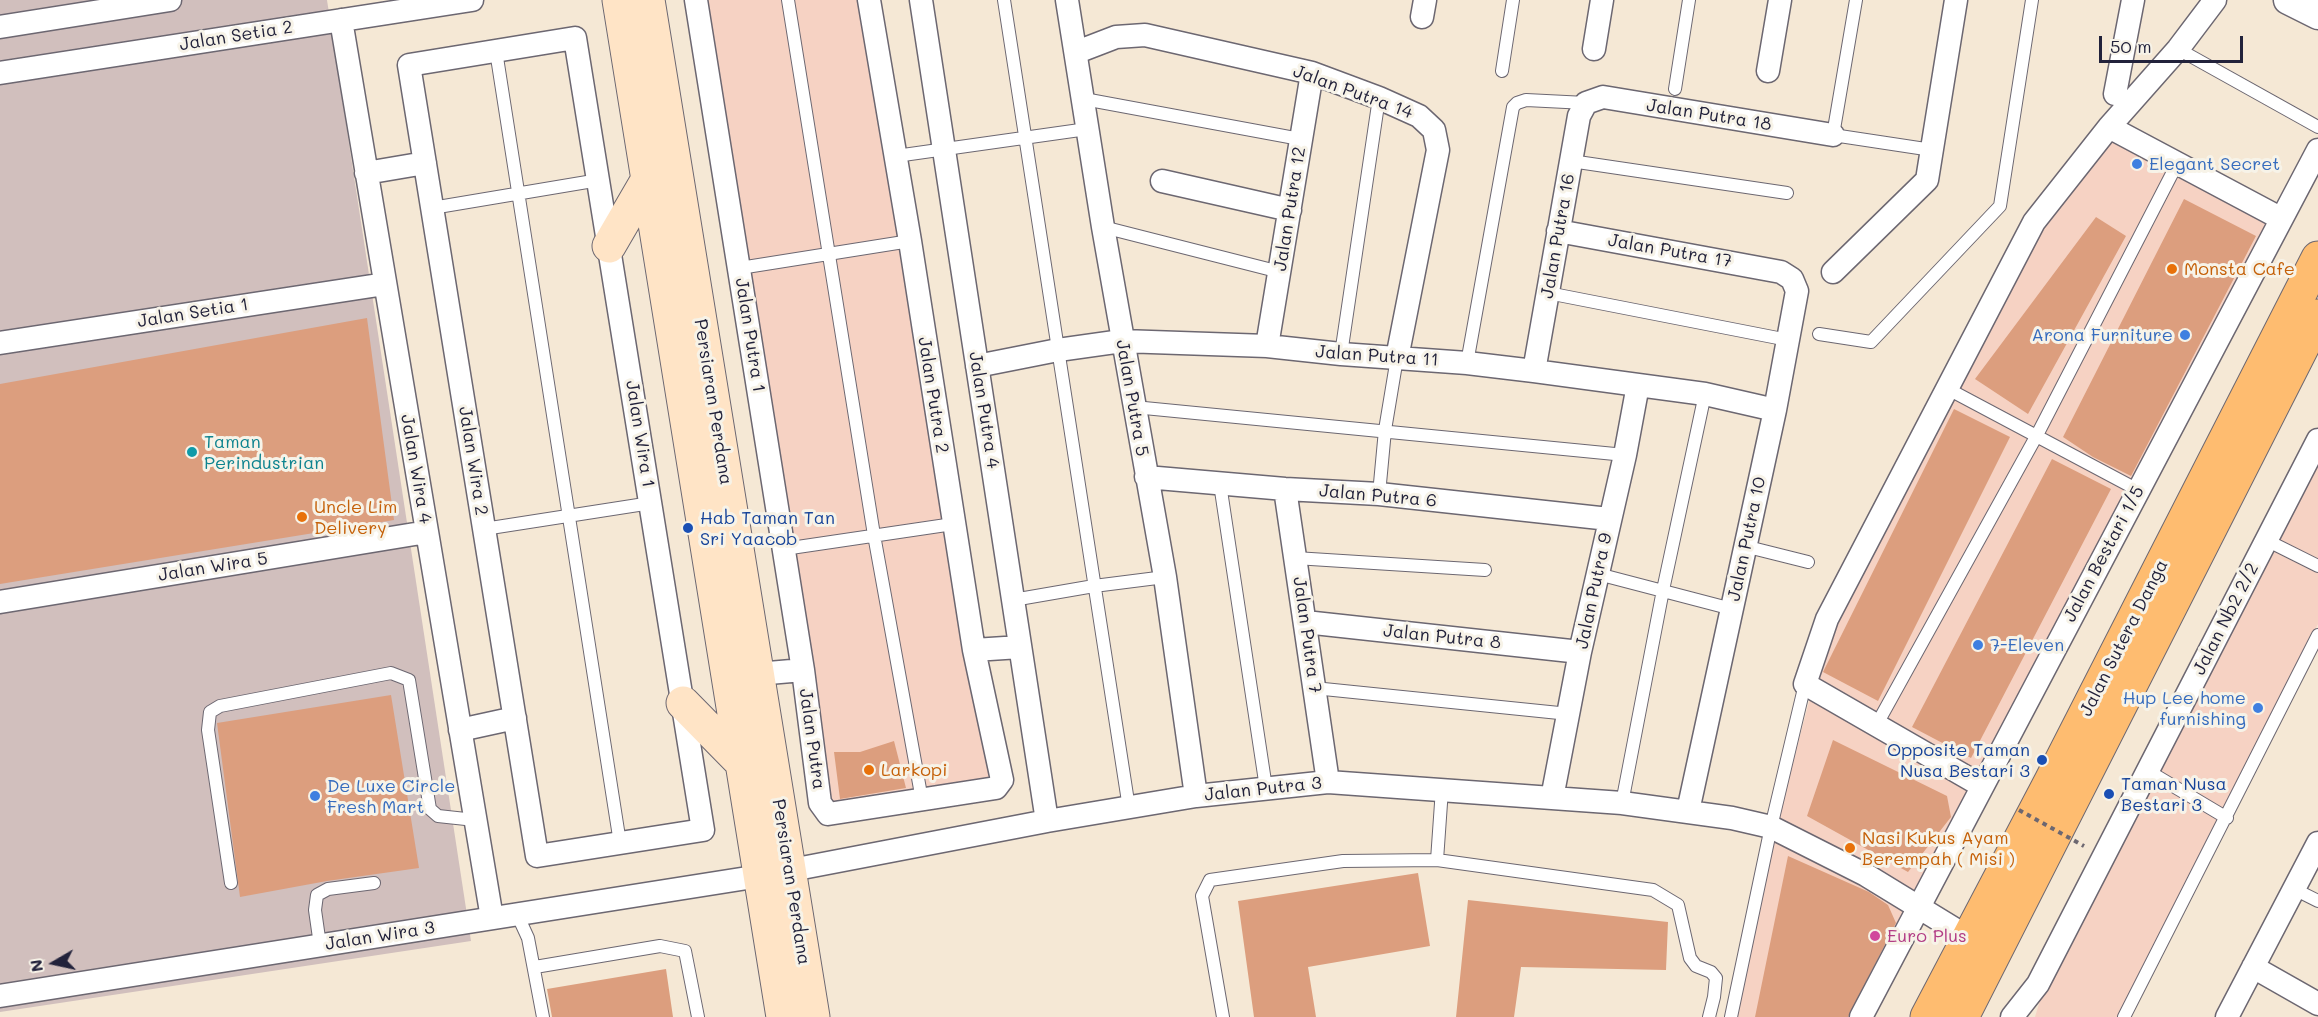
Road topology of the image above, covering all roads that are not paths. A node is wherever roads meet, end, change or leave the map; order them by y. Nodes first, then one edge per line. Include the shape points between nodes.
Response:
1 (472, 0) edge
2 (619, 0) edge
3 (648, 0) edge
4 (696, 0) edge
5 (788, 0) edge
6 (869, 0) edge
7 (921, 0) edge
8 (1004, 0) edge
9 (1067, 0) edge
10 (1514, 0) edge
11 (1602, 0) edge
12 (1689, 0) edge
13 (1780, 0) edge
14 (1856, 0) edge
15 (1956, 0) edge
16 (2032, 0) edge
17 (2133, 0) edge
18 (2215, 0) edge
19 (2288, 0) edge
20 (156, 1) edge
21 (2318, 15) edge
22 (341, 20) junction
23 (0, 27) edge
24 (1594, 49) dead end
25 (2178, 50) junction
26 (496, 51) junction
27 (1077, 52) junction
28 (1502, 71) dead end
29 (1768, 71) dead end
30 (0, 73) edge
31 (1312, 73) junction
32 (1675, 89) dead end
33 (2115, 94) dead end
34 (1379, 98) junction
35 (1084, 99) junction
36 (1586, 103) junction
37 (2109, 127) junction
38 (2318, 127) edge
39 (1087, 129) junction
40 (1833, 135) junction
41 (1027, 137) junction
42 (1300, 139) junction
43 (944, 149) junction
44 (1932, 150) junction
45 (2318, 150) edge
46 (896, 156) junction
47 (1571, 161) junction
48 (425, 163) junction
49 (2176, 164) junction
50 (366, 173) junction
51 (648, 179) junction
52 (599, 180) junction
53 (1162, 181) dead end
54 (518, 193) junction
55 (1787, 193) dead end
56 (432, 208) junction
57 (1290, 210) junction
58 (2280, 218) junction
59 (1103, 227) junction
60 (1558, 231) junction
61 (910, 241) junction
62 (609, 246) junction
63 (831, 254) junction
64 (2318, 258) edge
65 (740, 268) junction
66 (1280, 272) junction
67 (1781, 272) joint
68 (1833, 272) dead end
69 (385, 284) junction
70 (1548, 293) junction
71 (2318, 316) edge
72 (1819, 334) dead end
73 (1788, 340) junction
74 (1122, 341) junction
75 (0, 343) edge
76 (1267, 346) junction
77 (1058, 350) junction
78 (1341, 354) junction
79 (1397, 358) junction
80 (1467, 363) junction
81 (977, 366) junction
82 (1534, 370) junction
83 (1638, 385) junction
84 (1948, 389) junction
85 (1705, 394) junction
86 (1134, 407) junction
87 (1775, 410) junction
88 (1385, 430) junction
89 (2037, 435) junction
90 (2318, 440) edge
91 (1625, 455) junction
92 (1146, 477) junction
93 (1220, 484) junction
94 (1285, 489) junction
95 (2138, 490) junction
96 (1378, 494) junction
97 (651, 503) junction
98 (568, 516) junction
99 (1610, 519) junction
100 (953, 524) junction
101 (484, 529) junction
102 (427, 532) junction
103 (874, 535) junction
104 (2266, 540) junction
105 (1744, 546) junction
106 (784, 549) junction
107 (1295, 558) junction
108 (1808, 562) dead end
109 (2318, 566) edge
110 (1485, 570) dead end
111 (1598, 574) junction
112 (1165, 577) junction
113 (1094, 586) junction
114 (1663, 590) junction
115 (1013, 600) junction
116 (0, 602) edge
117 (1732, 609) junction
118 (1305, 622) junction
119 (2318, 635) edge
120 (1020, 647) junction
121 (974, 650) junction
122 (1580, 652) junction
123 (803, 670) junction
124 (757, 674) junction
125 (1805, 684) junction
126 (1314, 688) junction
127 (683, 703) junction
128 (1569, 714) junction
129 (515, 718) junction
130 (1877, 724) junction
131 (460, 730) junction
132 (742, 763) junction
133 (2148, 771) junction
134 (1328, 782) junction
135 (1982, 786) junction
136 (1266, 789) junction
137 (1442, 789) junction
138 (1196, 796) junction
139 (1552, 798) junction
140 (922, 800) junction
141 (1622, 803) junction
142 (1129, 808) junction
143 (1688, 812) junction
144 (2227, 818) junction
145 (475, 820) junction
146 (1047, 821) junction
147 (1771, 827) junction
148 (620, 843) junction
149 (2318, 843) edge
150 (1437, 860) junction
151 (775, 874) junction
152 (374, 882) dead end
153 (231, 883) dead end
154 (2294, 889) junction
155 (2318, 901) edge
156 (1918, 908) junction
157 (517, 914) junction
158 (492, 918) junction
159 (1969, 938) junction
160 (320, 945) junction
161 (535, 967) junction
162 (2253, 967) junction
163 (2038, 984) junction
164 (0, 996) edge
165 (2318, 1004) edge
166 (543, 1017) edge
167 (698, 1017) edge
168 (783, 1017) edge
169 (813, 1017) edge
170 (1223, 1017) edge
171 (1709, 1017) edge
172 (1731, 1017) edge
173 (1861, 1017) edge
174 (1927, 1017) edge
175 (1962, 1017) edge
176 (2012, 1017) edge
177 (2028, 1017) edge
178 (2124, 1017) edge
179 (2227, 1017) edge

1 - 22 street, Jalan Setia 2
2 - 51 main road, Persiaran Perdana
3 - 124 main road, Persiaran Perdana
4 - 65 street, Jalan Putra 1
5 - 63 lane
6 - 46 street, Jalan Putra 2
7 - 43 street, Jalan Putra 4
8 - 41 lane
9 - 27 street, Jalan Putra 5
10 - 28 lane
11 - 24 street
12 - 32 lane
13 - 29 street
14 - 40 lane
15 - 44 street
16 - 72 lane via 2000,206 1871,342
17 - 33 street
18 - 25 street
19 - 21 street
20 - 23 street
22 - 30 street, Jalan Setia 2
22 - 50 street, Jalan Wira 4
25 - 37 street
25 - 38 lane
26 - 48 street, Jalan Wira 2 via 409,65
26 - 52 street, Jalan Wira 1 via 576,38
26 - 54 lane
27 - 31 street, Jalan Putra 14 via 1116,37 1145,35
27 - 35 street, Jalan Putra 5
31 - 34 street, Jalan Putra 14
31 - 42 street, Jalan Putra 12
34 - 78 lane
34 - 79 street, Jalan Putra 14 via 1419,116 1434,130 1438,150
35 - 39 street, Jalan Putra 5
35 - 42 lane
36 - 40 street, Jalan Putra 18 via 1603,97
36 - 47 street, Jalan Putra 16 via 1579,117
36 - 80 lane via 1526,100 1513,107
37 - 49 street
37 - 84 street via 2034,222
39 - 41 lane
39 - 59 street, Jalan Putra 5
40 - 44 lane
41 - 43 lane
41 - 77 lane
42 - 57 street, Jalan Putra 12
43 - 46 lane
43 - 81 street, Jalan Putra 4
44 - 68 street via 1927,180
45 - 58 street, Jalan Bestari 1/5
46 - 61 street, Jalan Putra 2
47 - 55 lane
47 - 60 street, Jalan Putra 16
48 - 50 street
48 - 56 street, Jalan Wira 2
49 - 58 street
49 - 89 lane
50 - 69 street, Jalan Wira 4
51 - 62 main road
51 - 132 main road, Persiaran Perdana
52 - 54 lane
52 - 62 street, Jalan Wira 1
53 - 57 street
54 - 56 lane
54 - 98 lane
56 - 101 street, Jalan Wira 2
57 - 66 street, Jalan Putra 12
58 - 95 street, Jalan Bestari 1/5
59 - 66 lane
59 - 74 street, Jalan Putra 5
60 - 67 street, Jalan Putra 17
60 - 70 street, Jalan Putra 16
61 - 63 lane
61 - 100 street, Jalan Putra 2
62 - 97 street, Jalan Wira 1
63 - 65 lane
63 - 103 lane
64 - 159 main road, Jalan Sutera Danga
65 - 106 street, Jalan Putra 1
66 - 76 street, Jalan Putra 12
67 - 73 street, Jalan Putra 10 via 1792,279 1797,291
69 - 75 street, Jalan Setia 1
69 - 102 street, Jalan Wira 4
70 - 73 lane
70 - 82 street, Jalan Putra 16
71 - 175 main road, Jalan Sutera Danga
73 - 87 street, Jalan Putra 10
74 - 76 street, Jalan Putra 11
74 - 77 street, Jalan Putra 11
74 - 86 street, Jalan Putra 5
76 - 78 street, Jalan Putra 11
77 - 81 street, Jalan Putra 11
77 - 113 lane
78 - 79 street, Jalan Putra 11
79 - 80 street, Jalan Putra 11
79 - 88 lane
80 - 82 street, Jalan Putra 11
81 - 115 street, Jalan Putra 4
82 - 83 street, Jalan Putra 11
83 - 85 street, Jalan Putra 11
83 - 91 street, Jalan Putra 9
84 - 89 lane
84 - 125 street via 1827,619
85 - 87 street, Jalan Putra 11
85 - 114 lane
86 - 88 lane
86 - 92 street, Jalan Putra 5
87 - 105 street, Jalan Putra 10
88 - 91 lane
88 - 96 lane
89 - 95 lane
89 - 130 lane
90 - 104 street, Jalan Nb2 2/2
91 - 99 street, Jalan Putra 9
92 - 93 street, Jalan Putra 6
92 - 112 street, Jalan Putra 5
93 - 94 street, Jalan Putra 6
93 - 136 lane
94 - 96 street, Jalan Putra 6
94 - 107 street, Jalan Putra 7
95 - 135 street, Jalan Bestari 1/5
96 - 99 street, Jalan Putra 6
97 - 98 lane
97 - 127 street, Jalan Wira 1
98 - 101 lane
98 - 148 lane
99 - 111 street, Jalan Putra 9
100 - 103 lane
100 - 121 street, Jalan Putra 2
101 - 129 street, Jalan Wira 2
102 - 116 street, Jalan Wira 5
102 - 131 street, Jalan Wira 4
103 - 106 lane
103 - 140 lane
104 - 109 lane
104 - 133 street, Jalan Nb2 2/2
105 - 108 lane
105 - 117 street, Jalan Putra 10
106 - 123 street, Jalan Putra 1
107 - 110 lane
107 - 118 street, Jalan Putra 7
111 - 114 lane
111 - 122 street, Jalan Putra 9
112 - 113 lane
112 - 138 street, Jalan Putra 5
113 - 115 lane
113 - 142 lane
114 - 117 lane
114 - 141 lane
115 - 120 street, Jalan Putra 4
117 - 143 street, Jalan Putra 10
118 - 122 street, Jalan Putra 8
118 - 126 street, Jalan Putra 7
119 - 144 lane
120 - 121 street
120 - 146 street, Jalan Putra 4
121 - 140 street, Jalan Putra 2 via 1002,780 996,788
122 - 128 street, Jalan Putra 9
123 - 124 street, Jalan Putra
123 - 140 street, Jalan Putra via 820,803 828,814
124 - 151 main road, Persiaran Perdana
125 - 130 street
125 - 147 lane
126 - 128 lane
126 - 134 street, Jalan Putra 7
127 - 132 main road
127 - 148 street, Jalan Wira 1 via 704,830
128 - 139 street, Jalan Putra 9
129 - 131 street
129 - 148 street, Jalan Wira 2 via 537,856
130 - 135 street
131 - 145 street, Jalan Wira 4
132 - 151 main road, Persiaran Perdana
133 - 144 lane
133 - 163 street, Jalan Nb2 2/2
134 - 136 street, Jalan Putra 3
134 - 137 street, Jalan Putra 3
135 - 156 street, Jalan Bestari 1/5
136 - 138 street, Jalan Putra 3
137 - 139 street, Jalan Putra 3
137 - 150 lane
138 - 142 street, Jalan Putra 3
139 - 141 street, Jalan Putra 3
141 - 143 street, Jalan Putra 3
142 - 146 street, Jalan Putra 3
143 - 147 street, Jalan Putra 3
144 - 178 lane
145 - 153 lane via 438,816 430,809 409,680 391,673 220,706 210,712 208,730
145 - 158 street, Jalan Wira 4
146 - 151 street, Jalan Putra 3
147 - 156 street, Jalan Putra 3 via 1866,875
147 - 172 lane
149 - 154 street
150 - 170 lane via 1343,861 1210,880 1202,896
150 - 171 lane via 1653,890 1678,905 1690,958 1716,978
151 - 157 street, Jalan Wira 3
151 - 168 main road, Persiaran Perdana
151 - 169 main road, Persiaran Perdana
152 - 160 lane via 328,889 317,895
154 - 155 lane
154 - 162 street
156 - 159 street, Jalan Putra 3
156 - 173 street, Jalan Bestari 1/5
157 - 158 street, Jalan Wira 3
157 - 161 lane
158 - 160 street, Jalan Wira 3
159 - 174 main road, Jalan Sutera Danga
160 - 164 street, Jalan Wira 3
161 - 166 lane
161 - 167 lane via 660,946 685,951
162 - 165 street
162 - 179 street
163 - 176 street, Jalan Nb2 2/2
163 - 177 street

